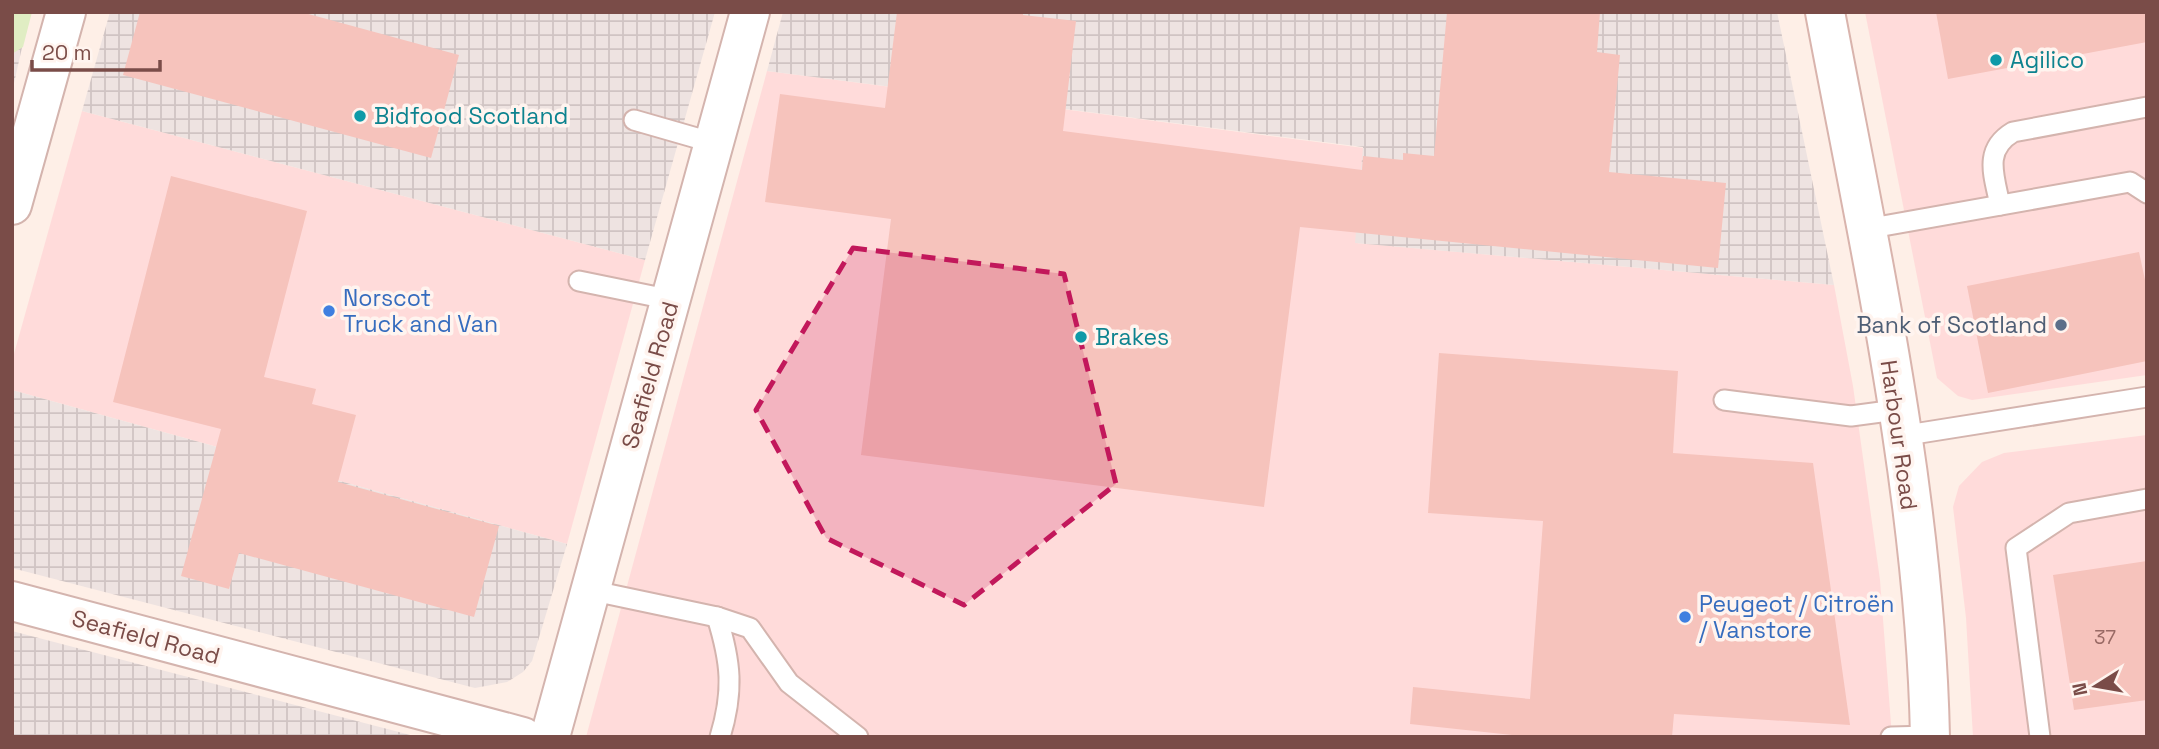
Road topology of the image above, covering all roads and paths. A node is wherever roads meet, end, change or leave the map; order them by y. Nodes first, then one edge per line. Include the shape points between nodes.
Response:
1 (66, 12) edge
2 (750, 12) edge
3 (1825, 12) edge
4 (2147, 107) edge
5 (634, 120) dead end
6 (714, 143) junction
7 (2147, 193) edge
8 (12, 205) edge
9 (2000, 205) junction
10 (1866, 229) junction
11 (579, 281) dead end
12 (672, 300) junction
13 (2147, 397) edge
14 (1724, 400) dead end
15 (1898, 423) junction
16 (2147, 499) edge
17 (589, 590) junction
18 (12, 601) edge
19 (717, 617) junction
20 (1930, 736) edge
21 (523, 737) edge
22 (550, 737) edge
23 (720, 737) edge
24 (858, 737) edge
25 (1891, 737) edge
26 (2040, 737) edge

1 - 8 street
2 - 6 street, Seafield Road
3 - 10 street, Harbour Road
4 - 9 lane via 2014,132 1999,140 1993,169
5 - 6 lane
6 - 12 street, Seafield Road
7 - 9 lane via 2130,181
9 - 10 lane
10 - 15 street, Harbour Road
11 - 12 lane
12 - 17 street, Seafield Road
13 - 15 lane
14 - 15 lane
15 - 20 street, Harbour Road via 1928,648
16 - 26 lane via 2069,513 2016,548
17 - 19 lane
17 - 22 street, Seafield Road
18 - 21 street, Seafield Road
19 - 23 lane via 730,657 730,692
19 - 24 lane via 750,628 789,683
20 - 25 lane

